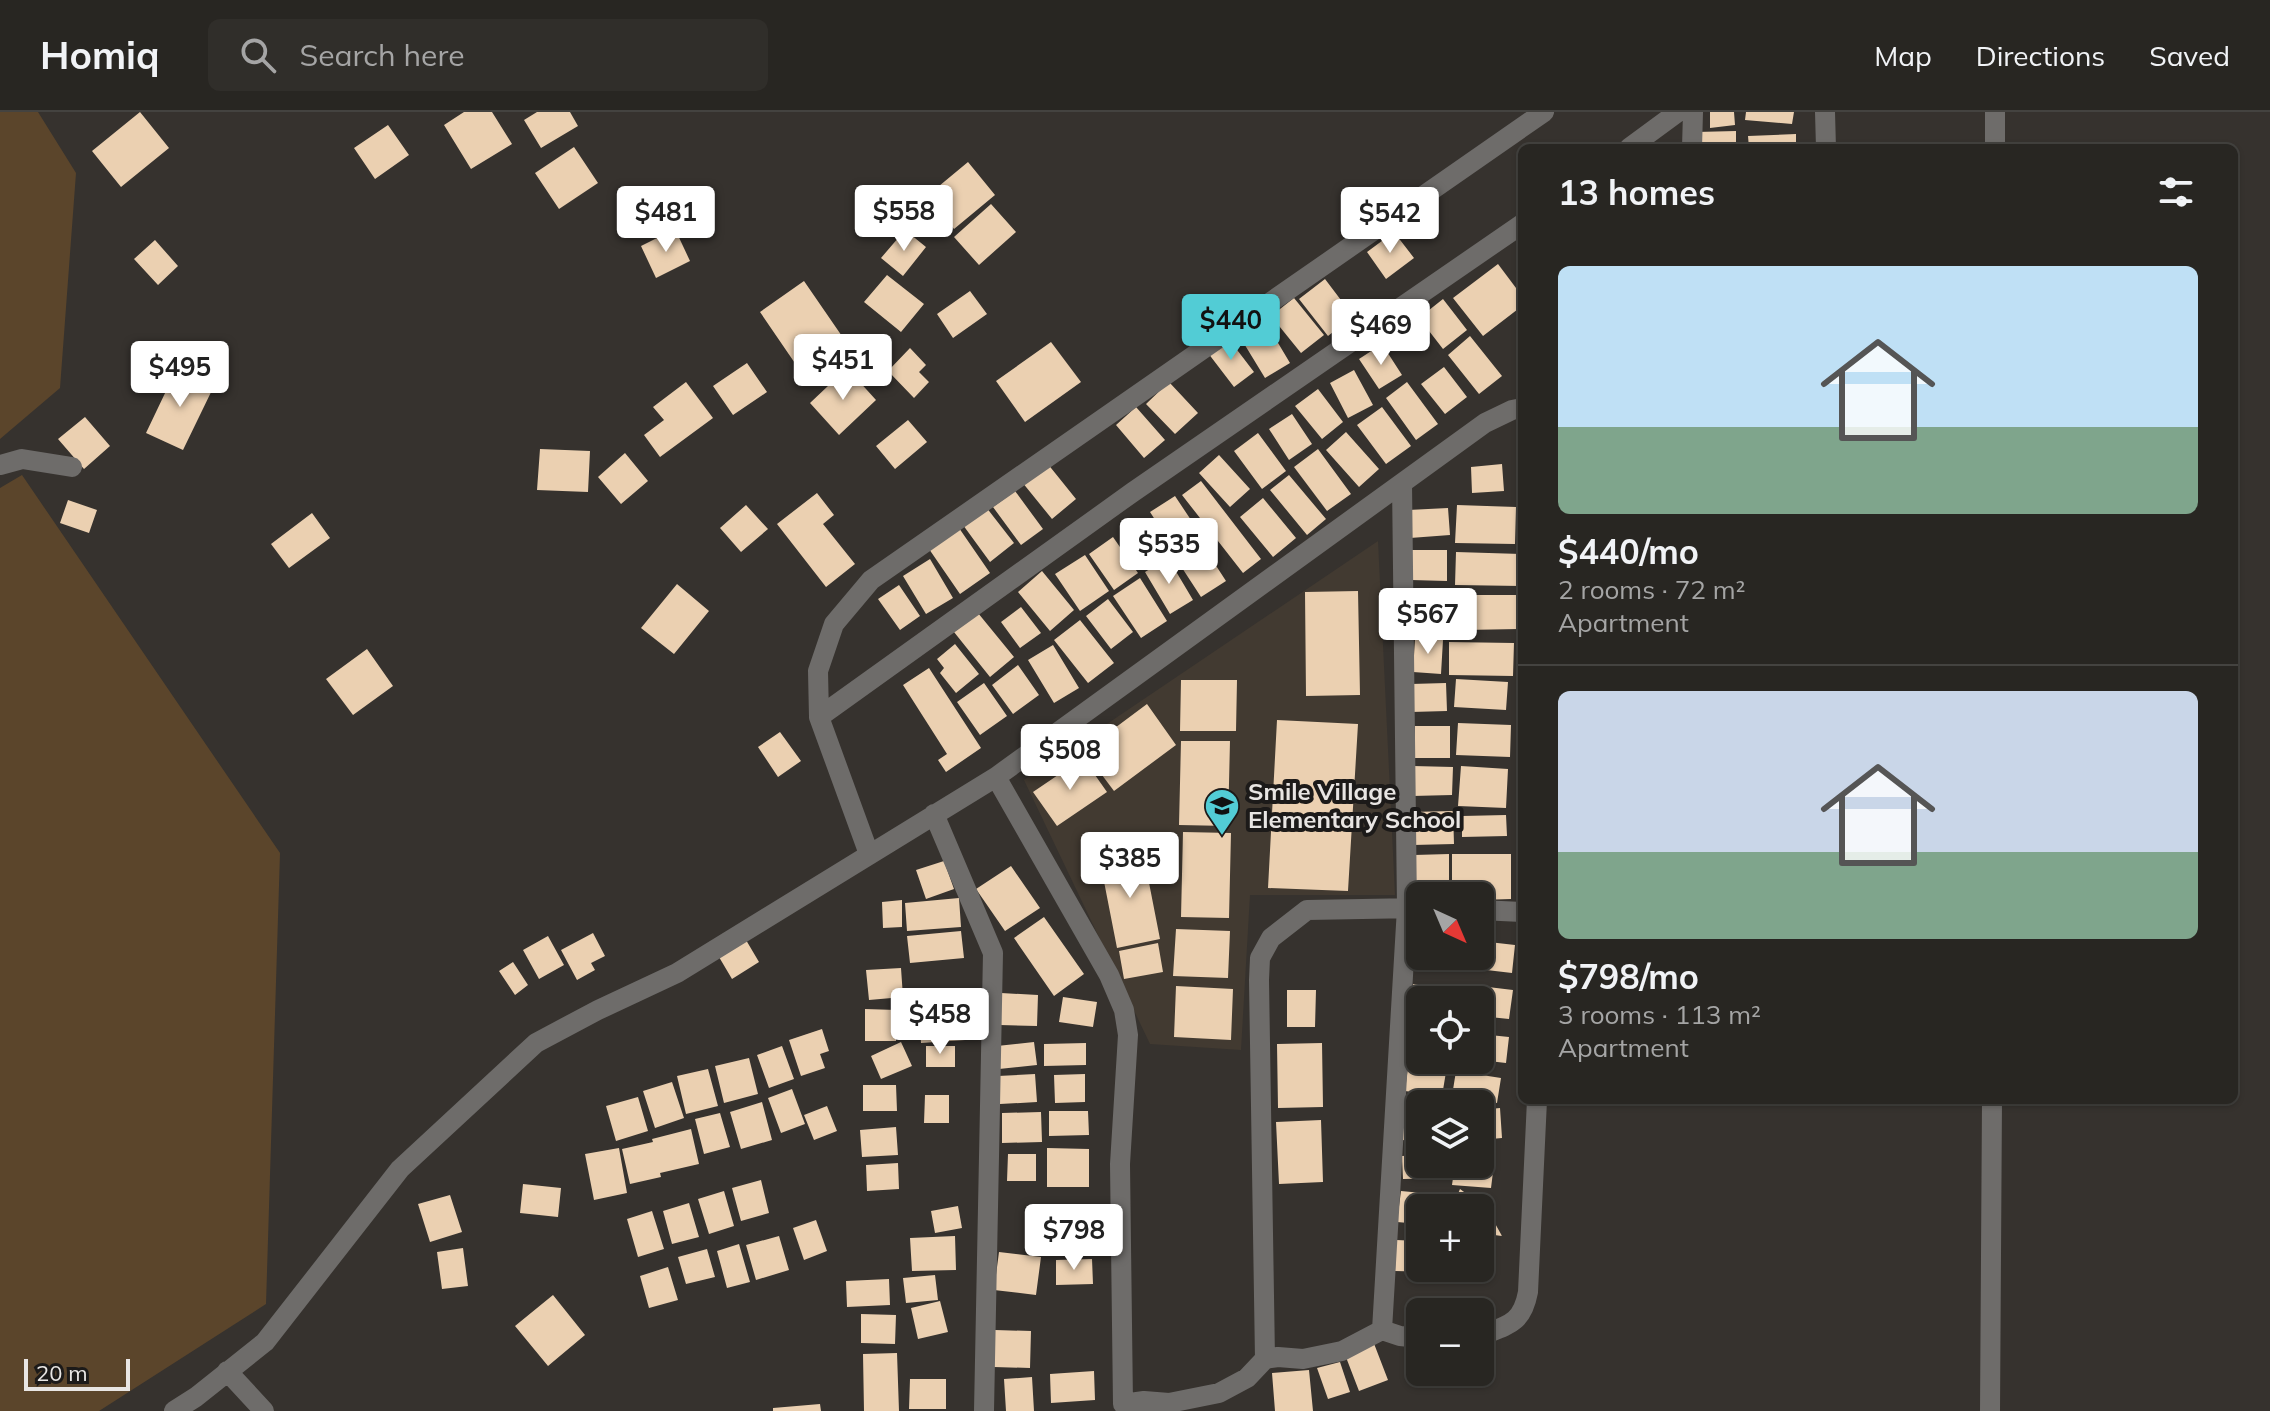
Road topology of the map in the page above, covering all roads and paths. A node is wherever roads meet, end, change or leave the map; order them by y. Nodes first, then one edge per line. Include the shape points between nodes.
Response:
1 (1544, 112) edge
2 (1678, 112) edge
3 (1693, 112) edge
4 (1825, 112) edge
5 (1995, 112) edge
6 (1634, 144) edge
7 (1692, 144) edge
8 (1826, 144) edge
9 (1995, 144) edge
10 (1518, 227) edge
11 (1518, 409) edge
12 (0, 465) edge
13 (72, 467) dead end
14 (1402, 483) junction
15 (819, 717) junction
16 (996, 777) junction
17 (934, 814) junction
18 (869, 854) junction
19 (1412, 882) edge
20 (1406, 908) edge
21 (1494, 911) edge
22 (1518, 912) edge
23 (1408, 970) edge
24 (1537, 1104) edge
25 (1992, 1104) edge
26 (1382, 1330) junction
27 (1494, 1331) edge
28 (1406, 1337) edge
29 (1265, 1359) junction
30 (227, 1371) junction
31 (1119, 1407) edge
32 (174, 1411) edge
33 (264, 1411) edge
34 (984, 1411) edge
35 (1990, 1411) edge

1 - 15 street via 871,580 834,624 818,671
2 - 6 street
3 - 7 street
4 - 8 street
5 - 9 street
10 - 15 street
11 - 14 street via 1485,423
12 - 13 street via 22,459
14 - 16 street
14 - 19 street
15 - 18 street
16 - 17 street
16 - 31 street via 1124,1010 1128,1035 1120,1164
17 - 18 street
17 - 34 street via 993,953
18 - 30 street via 677,973 536,1043 400,1169 265,1342
20 - 29 street via 1307,910 1271,938 1260,958
21 - 22 street
23 - 26 street
24 - 27 street via 1528,1292 1524,1311
25 - 35 street
26 - 28 street
26 - 29 street via 1342,1351
29 - 31 street via 1247,1378 1219,1393
30 - 32 street
30 - 33 street

